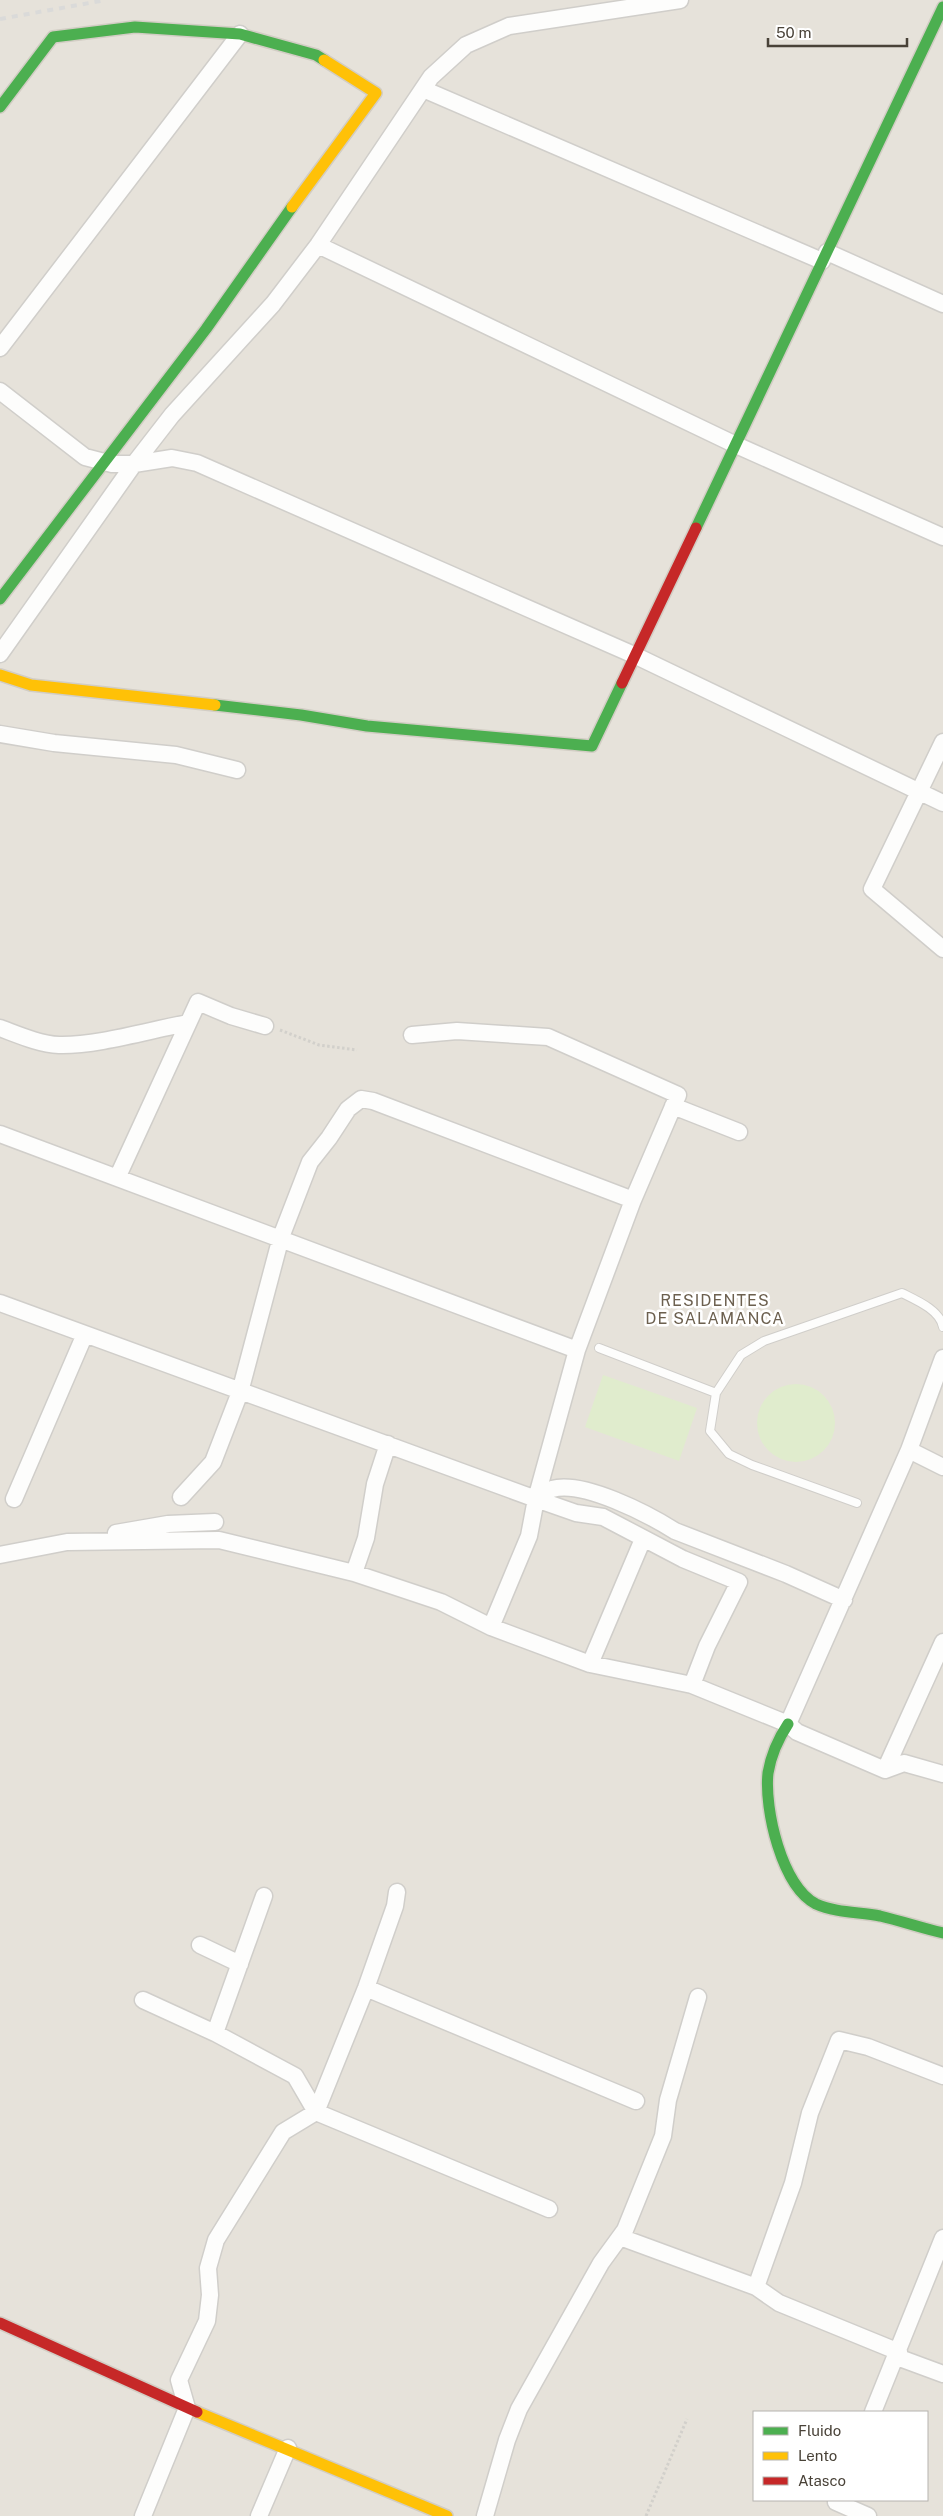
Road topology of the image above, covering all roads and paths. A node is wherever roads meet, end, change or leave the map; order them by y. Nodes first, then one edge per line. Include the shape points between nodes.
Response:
1 (680, 0) edge
2 (943, 7) edge
3 (240, 34) junction
4 (423, 88) junction
5 (0, 108) edge
6 (318, 245) junction
7 (825, 256) junction
8 (943, 304) edge
9 (0, 348) edge
10 (0, 391) edge
11 (736, 445) junction
12 (104, 462) junction
13 (134, 464) junction
14 (943, 537) edge
15 (0, 599) edge
16 (0, 654) edge
17 (634, 655) junction
18 (0, 675) edge
19 (0, 734) edge
20 (943, 742) edge
21 (237, 770) dead end
22 (919, 793) junction
23 (943, 804) edge
24 (943, 949) edge
25 (188, 1023) junction
26 (265, 1026) joint
27 (0, 1028) edge
28 (412, 1035) dead end
29 (357, 1050) dead end
30 (673, 1106) junction
31 (739, 1132) dead end
32 (0, 1134) edge
33 (118, 1176) junction
34 (633, 1200) junction
35 (281, 1237) junction
36 (0, 1303) edge
37 (943, 1327) edge
38 (85, 1334) junction
39 (599, 1348) dead end
40 (577, 1350) junction
41 (943, 1358) edge
42 (240, 1392) junction
43 (716, 1393) junction
44 (388, 1444) junction
45 (909, 1450) junction
46 (943, 1467) edge
47 (181, 1497) dead end
48 (14, 1499) dead end
49 (536, 1499) junction
50 (857, 1503) dead end
51 (215, 1522) dead end
52 (643, 1539) junction
53 (67, 1542) junction
54 (0, 1555) edge
55 (354, 1573) junction
56 (844, 1600) junction
57 (491, 1627) junction
58 (943, 1642) edge
59 (590, 1664) junction
60 (692, 1685) junction
61 (788, 1724) junction
62 (885, 1770) junction
63 (943, 1774) edge
64 (397, 1892) dead end
65 (264, 1896) dead end
66 (943, 1933) edge
67 (200, 1944) dead end
68 (240, 1964) junction
69 (366, 1988) junction
70 (698, 1997) dead end
71 (143, 2000) dead end
72 (215, 2033) junction
73 (943, 2076) edge
74 (636, 2101) dead end
75 (316, 2112) junction
76 (549, 2209) dead end
77 (620, 2237) junction
78 (943, 2238) edge
79 (756, 2287) junction
80 (0, 2323) edge
81 (898, 2354) junction
82 (943, 2374) edge
83 (187, 2408) junction
84 (874, 2411) edge
85 (687, 2418) dead end
86 (288, 2448) junction
87 (834, 2506) edge
88 (143, 2516) edge
89 (259, 2516) edge
90 (447, 2516) edge
91 (485, 2516) edge
92 (646, 2516) edge
93 (868, 2516) edge

1 - 4 street via 509,26 466,44
2 - 7 street
3 - 5 street via 135,27 54,38
3 - 9 street
3 - 12 street via 316,55 376,92 206,329
4 - 6 street
4 - 7 street
6 - 11 street
6 - 13 street via 273,304 172,415
7 - 8 street
7 - 11 street
10 - 12 street via 84,457
11 - 14 street
11 - 17 street
12 - 13 street
12 - 15 street
13 - 16 street
13 - 17 street via 172,458 197,463
17 - 18 street via 592,746 367,726 301,715 31,685
17 - 22 street
19 - 21 street via 54,744 176,755
20 - 22 street
22 - 23 street
22 - 24 street via 872,889
25 - 26 street via 198,1002
25 - 27 street via 78,1044 31,1039
25 - 33 street
26 - 29 path via 318,1045
28 - 30 street via 457,1031 548,1037 678,1095
30 - 31 street
30 - 34 street
32 - 33 street
33 - 35 street
34 - 35 street via 361,1099 348,1109 310,1162
34 - 40 street
35 - 40 street
35 - 42 street
36 - 38 street
37 - 43 lane via 935,1313 902,1293 764,1341 741,1356
38 - 42 street
38 - 48 street
39 - 43 lane
40 - 49 street
41 - 45 street
42 - 44 street
42 - 47 street via 213,1462
43 - 50 lane via 710,1431 729,1454
44 - 49 street
44 - 55 street via 375,1484 366,1538
45 - 46 street
45 - 56 street
49 - 52 street via 576,1513 603,1517
49 - 56 street via 551,1489 585,1488 675,1531
49 - 57 street via 529,1536
51 - 53 street via 168,1524
52 - 59 street
52 - 60 street via 740,1582
53 - 54 street
53 - 55 street via 219,1540
55 - 57 street via 441,1602
56 - 61 street
57 - 59 street
58 - 62 street
59 - 60 street
60 - 61 street
61 - 62 street via 797,1732
61 - 66 street via 777,1738 768,1776 769,1808 776,1838 798,1888 815,1904 880,1916
62 - 63 street via 904,1763
64 - 69 street
65 - 68 street
67 - 68 street
68 - 72 street
69 - 74 street
69 - 75 street
70 - 77 street via 668,2100 663,2136
71 - 72 street
72 - 75 street via 295,2076
73 - 79 street via 868,2047 839,2040 810,2113 793,2183
75 - 76 street
75 - 83 street via 283,2132 216,2240 208,2268 210,2295 207,2321 179,2380
77 - 79 street
77 - 91 street via 601,2263 519,2409
78 - 81 street
79 - 81 street via 779,2304
80 - 83 street
81 - 82 street
81 - 84 street
83 - 86 street
83 - 88 street
85 - 92 path
86 - 89 street
86 - 90 street
87 - 93 street

